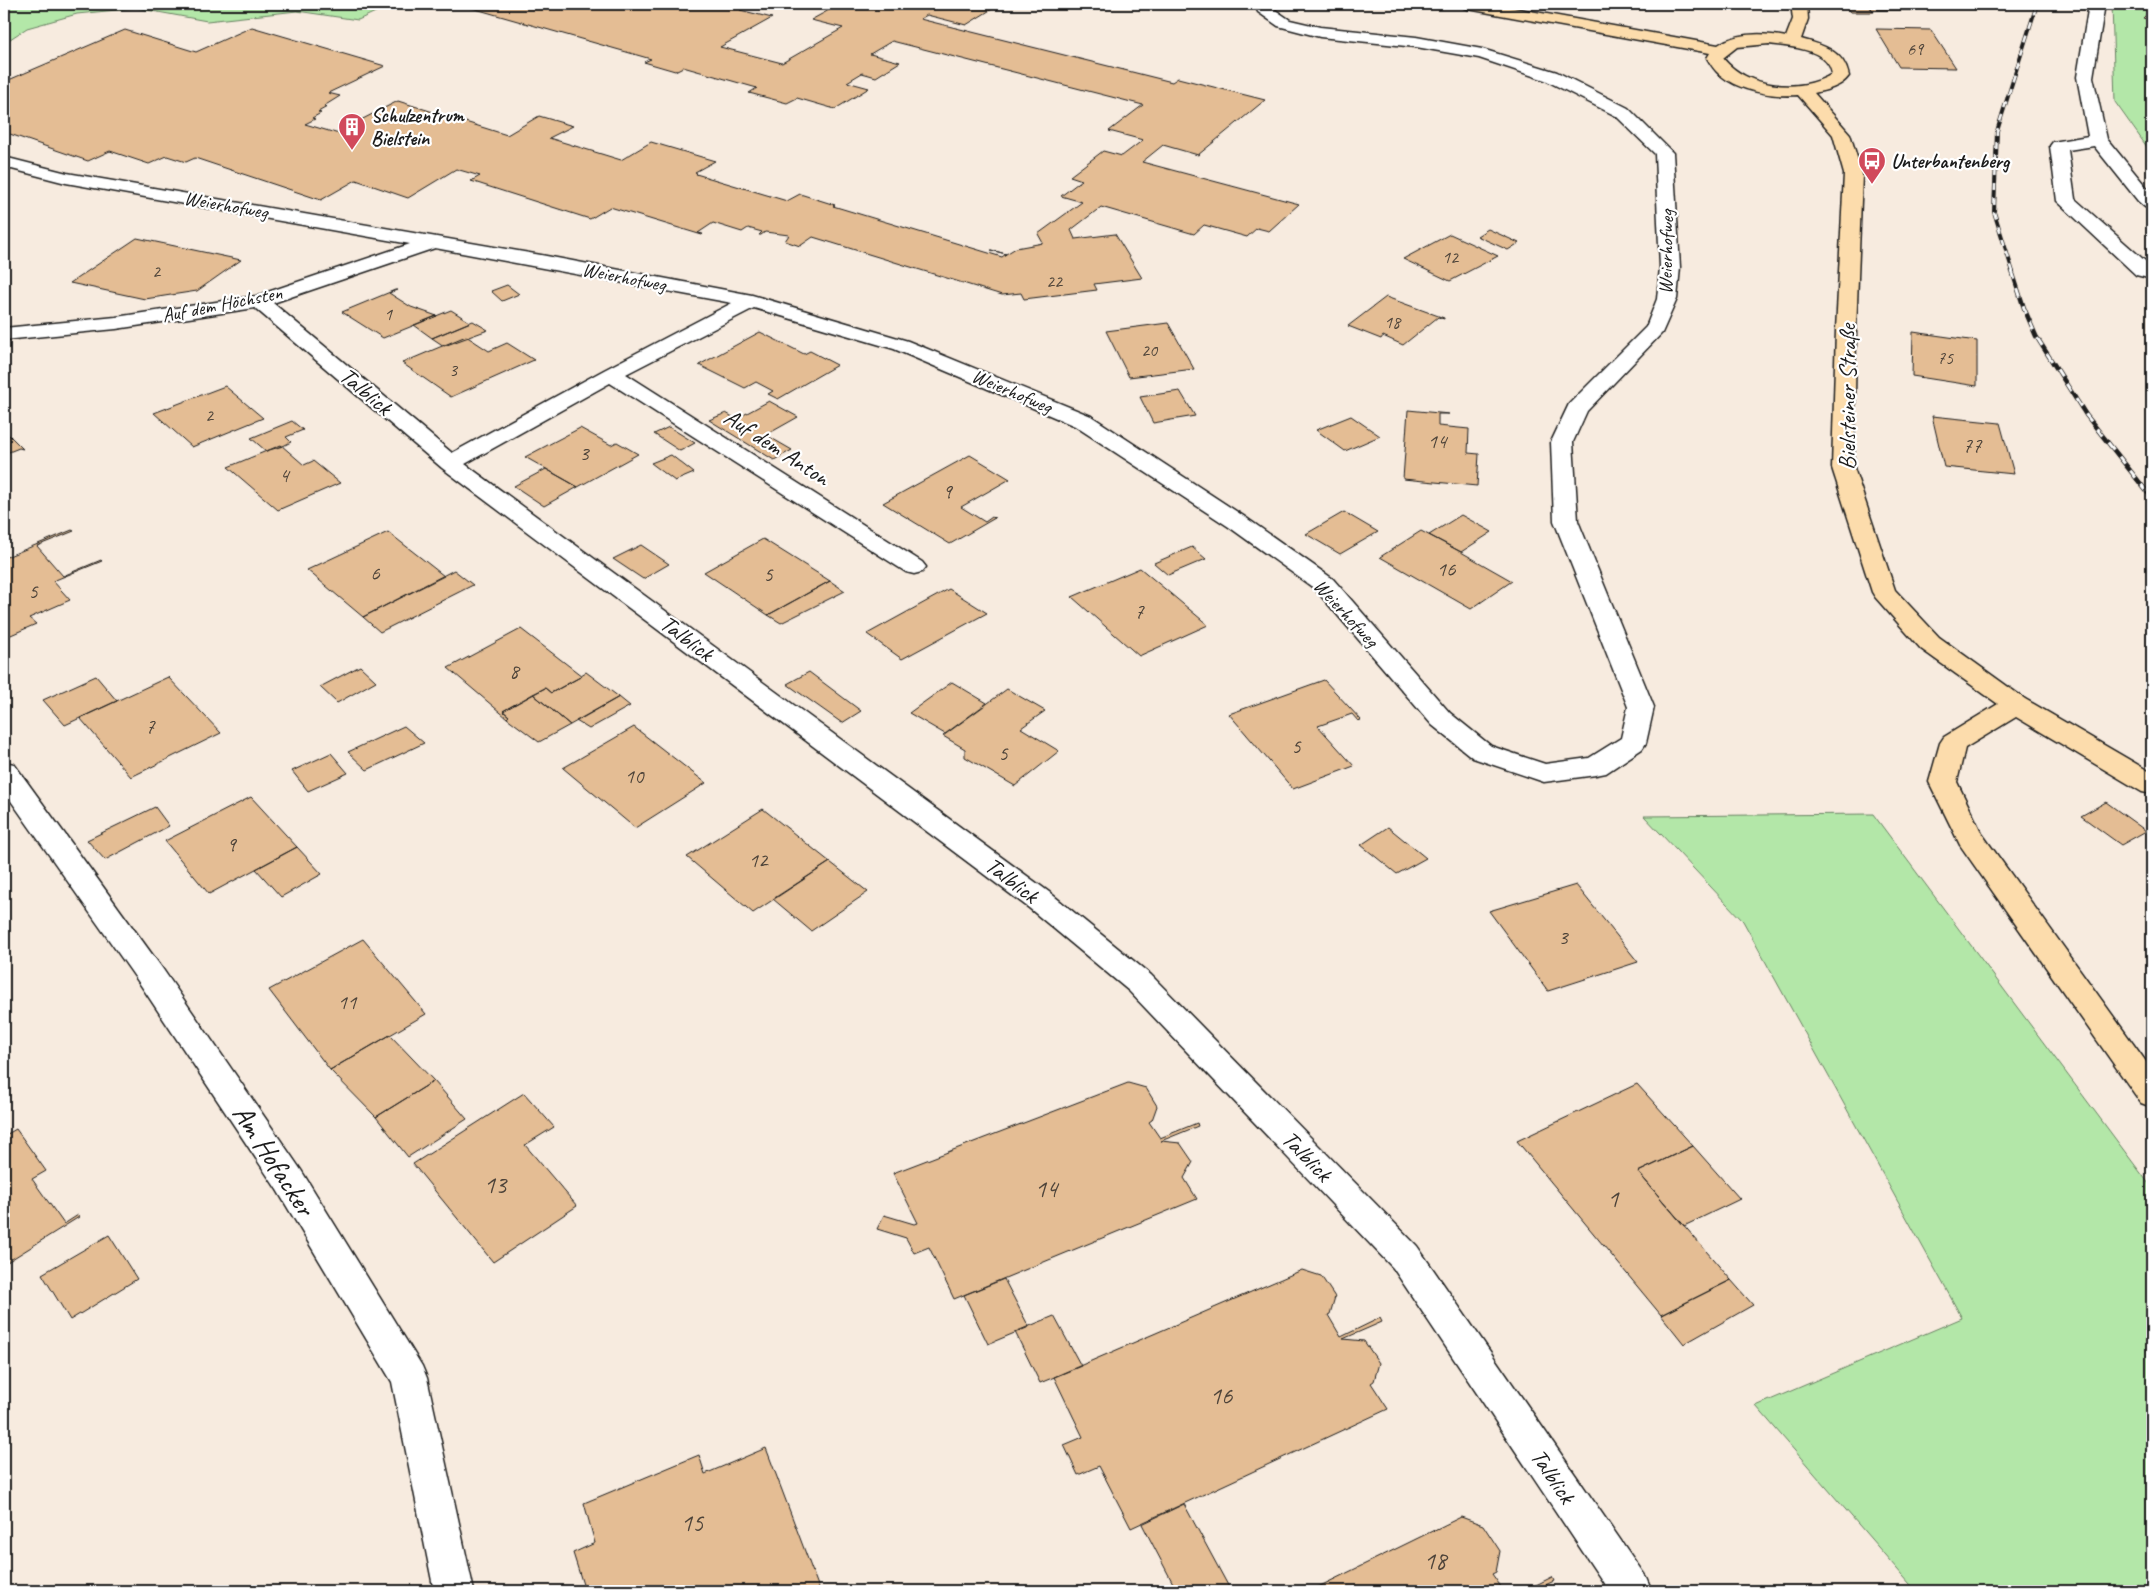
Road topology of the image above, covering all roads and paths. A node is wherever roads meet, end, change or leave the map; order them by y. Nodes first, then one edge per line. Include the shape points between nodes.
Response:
1 (1263, 4) edge
2 (1468, 4) edge
3 (1799, 4) edge
4 (2097, 4) edge
5 (1791, 42) junction
6 (1719, 50) junction
7 (1802, 90) junction
8 (2098, 140) junction
9 (4, 162) edge
10 (2152, 203) edge
11 (433, 242) junction
12 (2152, 273) edge
13 (259, 301) junction
14 (752, 301) junction
15 (4, 334) edge
16 (611, 374) junction
17 (450, 463) junction
18 (914, 567) dead end
19 (2016, 705) junction
20 (4, 770) edge
21 (2152, 785) edge
22 (2152, 1094) edge
23 (454, 1591) edge
24 (1632, 1591) edge

1 - 14 street, Weierhofweg via 1264,10 1284,23 1320,32 1416,42 1482,54 1551,76 1622,112 1664,153 1670,267 1667,299 1655,329 1577,409 1562,442 1566,521 1640,707 1633,743 1596,766 1544,773 1482,752 1441,719 1324,584 1238,522 1083,421 901,345
2 - 6 main road
3 - 5 main road via 1802,11
4 - 8 street via 2085,77
5 - 6 main road via 1753,40
5 - 7 main road via 1823,52 1842,68 1842,76 1834,83
6 - 7 main road via 1715,58 1718,66 1735,78 1761,87
7 - 19 main road, Bielsteiner Straße via 1841,134 1853,174 1843,468 1884,592 1930,643
8 - 10 street
8 - 12 street via 2059,146 2066,201 2143,271
9 - 11 street, Weierhofweg via 66,178
11 - 13 street, Auf dem Höchsten
11 - 14 street, Weierhofweg
13 - 15 street, Auf dem Höchsten via 116,323
13 - 17 street, Talblick
14 - 16 street
16 - 17 street
16 - 18 street, Auf dem Anton
17 - 24 street, Talblick via 1039,900 1140,982 1405,1257
19 - 21 main road, Bielsteiner Straße
19 - 22 main road via 1953,743 1943,782 1970,838
20 - 23 street, Am Hofacker via 151,976 284,1172 410,1378

